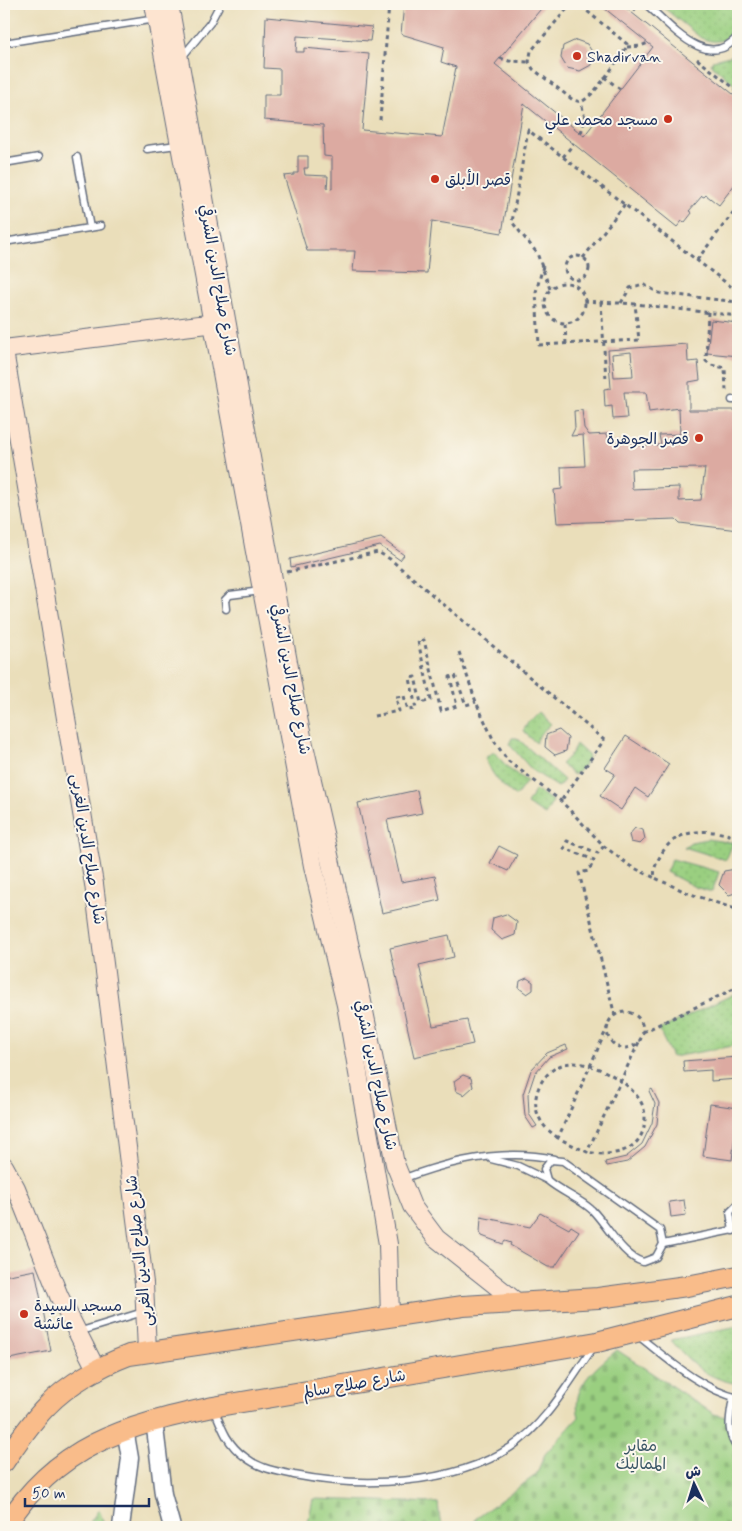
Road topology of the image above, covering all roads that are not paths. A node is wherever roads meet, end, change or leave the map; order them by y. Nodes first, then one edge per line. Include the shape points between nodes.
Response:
1 (169, 4) edge
2 (220, 4) edge
3 (646, 4) edge
4 (155, 11) edge
5 (738, 36) edge
6 (4, 43) edge
7 (180, 60) junction
8 (179, 144) junction
9 (146, 149) dead end
10 (39, 157) dead end
11 (77, 157) dead end
12 (4, 163) edge
13 (100, 226) dead end
14 (90, 228) junction
15 (4, 242) edge
16 (219, 323) junction
17 (4, 350) edge
18 (262, 591) junction
19 (226, 609) dead end
20 (487, 1158) junction
21 (555, 1160) junction
22 (4, 1166) edge
23 (401, 1179) junction
24 (547, 1180) junction
25 (738, 1204) edge
26 (736, 1230) edge
27 (663, 1244) junction
28 (738, 1276) edge
29 (518, 1303) junction
30 (738, 1306) edge
31 (145, 1312) junction
32 (390, 1317) junction
33 (77, 1332) junction
34 (634, 1333) junction
35 (598, 1342) junction
36 (147, 1351) junction
37 (97, 1370) junction
38 (736, 1398) edge
39 (214, 1407) junction
40 (154, 1420) junction
41 (126, 1429) junction
42 (738, 1449) edge
43 (4, 1462) edge
44 (5, 1527) edge
45 (121, 1527) edge
46 (172, 1527) edge

1 - 7 main road, شارع صلاح الدين الشرقي
2 - 7 lane via 210,23
3 - 5 lane via 699,48 722,48
4 - 6 lane
4 - 8 main road, شارع صلاح الدين الشرقي
7 - 16 main road, شارع صلاح الدين الشرقي
8 - 9 lane
8 - 16 main road, شارع صلاح الدين الشرقي
10 - 12 lane
11 - 14 lane
13 - 14 lane
14 - 15 lane
16 - 17 main road
16 - 18 main road, شارع صلاح الدين الشرقي
16 - 23 main road, شارع صلاح الدين الشرقي via 299,723 359,987 388,1135
17 - 31 main road, شارع صلاح الدين الغربى via 94,884
18 - 19 lane via 230,594 225,600
18 - 32 main road, شارع صلاح الدين الشرقي via 313,866 356,1061 388,1244
20 - 21 lane via 528,1155
20 - 23 lane
20 - 24 lane via 518,1166
21 - 24 lane via 546,1165 544,1173
21 - 27 lane via 563,1161 660,1230
22 - 33 main road
23 - 29 main road, شارع صلاح الدين الشرقي via 412,1206 436,1238
24 - 27 lane via 591,1209 636,1260 650,1260 661,1251
25 - 26 lane via 730,1212
26 - 27 lane
28 - 29 main road via 615,1296
29 - 32 main road
30 - 34 main road, شارع صلاح سالم
31 - 33 lane
31 - 36 main road, شارع صلاح الدين الغربى
32 - 36 main road
33 - 37 main road
34 - 35 main road, شارع صلاح سالم
34 - 38 lane via 697,1380
35 - 39 main road, شارع صلاح سالم
35 - 39 lane via 543,1417 518,1442 497,1456 433,1476 362,1483 326,1481 273,1471 238,1452 224,1435
36 - 37 main road via 122,1357
37 - 43 main road via 47,1406
38 - 42 lane via 728,1426
39 - 40 main road, شارع صلاح سالم
40 - 41 main road, شارع صلاح سالم
40 - 46 street via 163,1494
41 - 44 main road, شارع صلاح سالم via 99,1440 58,1468 32,1492
41 - 45 street via 130,1458

